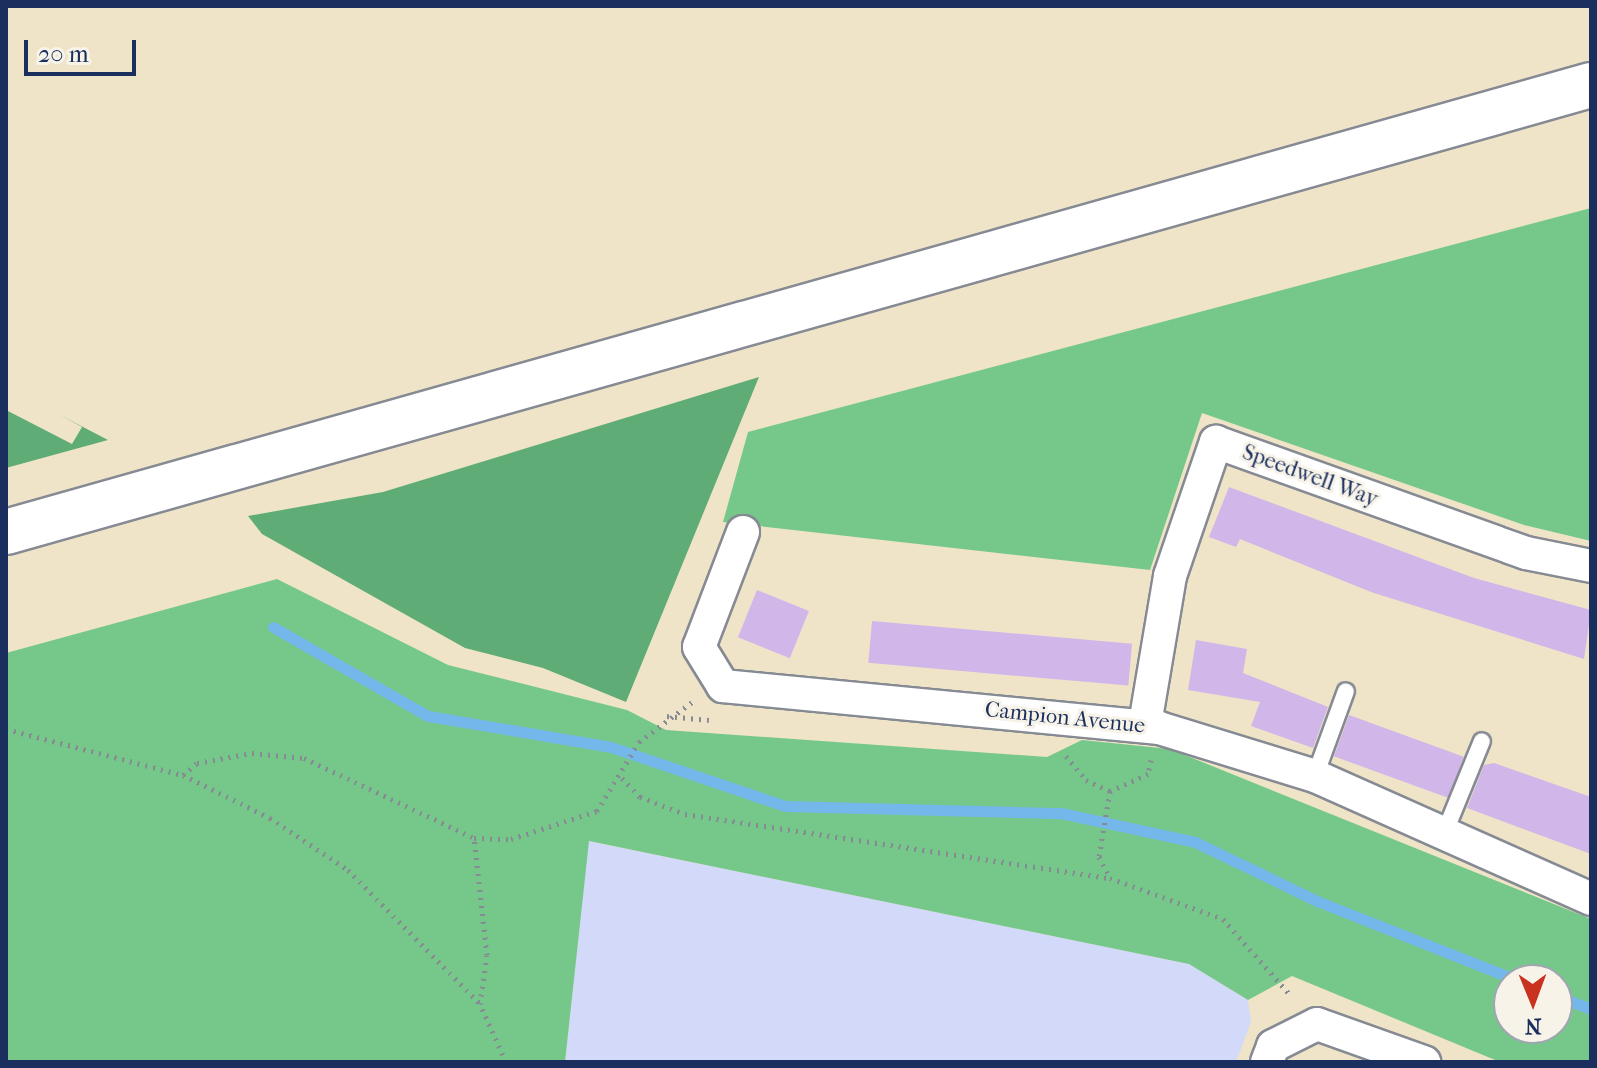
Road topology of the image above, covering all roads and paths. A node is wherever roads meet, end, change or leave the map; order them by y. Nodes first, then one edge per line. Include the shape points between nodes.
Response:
1 (1591, 85) edge
2 (6, 532) edge
3 (743, 532) dead end
4 (1591, 566) edge
5 (723, 686) junction
6 (1346, 691) dead end
7 (1152, 726) junction
8 (6, 729) edge
9 (1482, 741) dead end
10 (183, 775) junction
11 (624, 775) junction
12 (1315, 776) junction
13 (1444, 834) junction
14 (474, 838) junction
15 (1110, 878) junction
16 (1591, 899) edge
17 (480, 1004) junction
18 (1317, 1024) junction
19 (506, 1062) edge
20 (1267, 1062) edge
21 (1424, 1062) edge

1 - 2 main road
3 - 5 street via 699,647
4 - 7 street, Speedwell Way via 1526,553 1216,442 1170,576
5 - 7 street, Campion Avenue
5 - 11 path via 666,716 639,742
6 - 12 lane
7 - 12 street, Campion Avenue
7 - 15 path via 1148,774 1110,791 1099,857
8 - 10 path
9 - 13 lane
10 - 14 path via 197,763 252,753 304,758
10 - 17 path via 270,818 348,870
11 - 14 path via 597,811 511,839
11 - 15 path via 640,797 685,814
12 - 13 street, Campion Avenue
13 - 16 street, Campion Avenue
14 - 17 path via 487,955
15 - 18 path via 1223,919
17 - 19 path
18 - 20 street via 1273,1046
18 - 21 street

